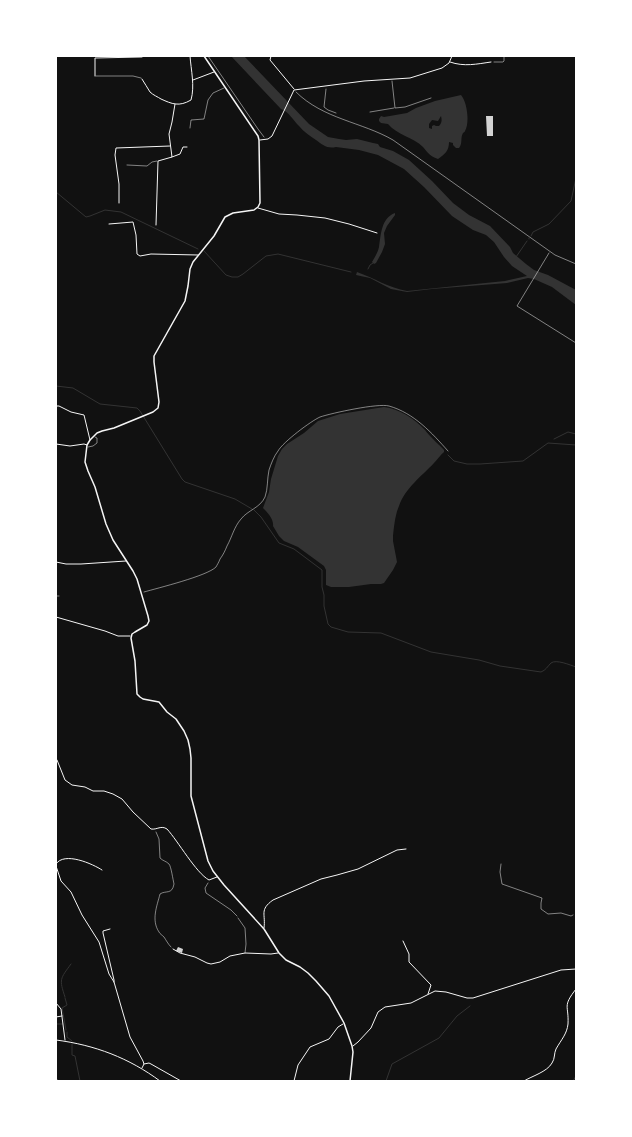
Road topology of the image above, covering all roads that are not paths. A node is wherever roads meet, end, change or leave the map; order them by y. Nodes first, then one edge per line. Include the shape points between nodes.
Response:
1 (190, 56) edge
2 (204, 56) edge
3 (271, 56) edge
4 (452, 56) edge
5 (142, 58) dead end
6 (450, 61) junction
7 (491, 62) road end
8 (214, 72) junction
9 (95, 76) joint
10 (142, 79) joint
11 (392, 79) junction
12 (192, 81) junction
13 (225, 87) junction
14 (294, 90) junction
15 (431, 98) dead end
16 (175, 104) junction
17 (395, 108) junction
18 (370, 112) dead end
19 (190, 128) dead end
20 (268, 139) junction
21 (259, 140) junction
22 (270, 142) dead end
23 (170, 146) junction
24 (187, 147) dead end
25 (172, 157) junction
26 (158, 161) junction
27 (127, 164) dead end
28 (119, 204) dead end
29 (258, 207) junction
30 (109, 224) dead end
31 (156, 225) dead end
32 (377, 233) dead end
33 (199, 255) junction
34 (56, 406) edge
35 (94, 436) junction
36 (90, 440) junction
37 (56, 444) edge
38 (87, 446) junction
39 (127, 561) junction
40 (56, 562) edge
41 (56, 596) edge
42 (60, 596) dead end
43 (56, 617) edge
44 (131, 636) junction
45 (57, 760) dead end
46 (406, 848) dead end
47 (56, 865) edge
48 (102, 870) dead end
49 (217, 877) junction
50 (238, 918) road end
51 (110, 929) dead end
52 (264, 929) junction
53 (403, 942) dead end
54 (173, 949) dead end
55 (245, 953) junction
56 (279, 953) junction
57 (576, 970) edge
58 (114, 982) junction
59 (576, 990) edge
60 (428, 994) junction
61 (56, 1003) edge
62 (62, 1016) junction
63 (56, 1017) edge
64 (344, 1023) junction
65 (56, 1040) edge
66 (65, 1041) junction
67 (352, 1046) junction
68 (144, 1064) junction
69 (142, 1068) junction
70 (56, 1076) edge
71 (57, 1081) edge
72 (160, 1081) edge
73 (181, 1081) edge
74 (294, 1081) edge
75 (350, 1081) edge
76 (524, 1081) edge

1 - 12 street
2 - 8 street
3 - 14 street via 270,60
4 - 6 street
5 - 9 street via 95,58
6 - 7 street via 460,65
6 - 11 street via 442,68 415,78
8 - 12 street
8 - 13 street
9 - 10 lane via 133,76
10 - 16 street via 150,92
11 - 14 street
11 - 17 lane
12 - 16 street via 191,100 185,104
13 - 19 lane via 213,93 208,100 204,119 192,120
13 - 21 street
14 - 20 street via 272,136
15 - 17 lane
16 - 23 street via 169,134
17 - 18 lane
20 - 21 street
20 - 22 street
21 - 29 street
23 - 25 street
23 - 28 street via 116,148
24 - 25 street via 183,147 180,154
25 - 26 street
26 - 27 lane via 148,166
26 - 31 street
29 - 32 street via 280,214 325,218
29 - 33 street via 225,217
30 - 33 street via 133,222 137,254 140,256
33 - 35 street via 190,266 182,306 155,354 158,408
34 - 36 street via 84,416
35 - 36 street
35 - 38 lane via 97,443
36 - 38 street
37 - 38 street
38 - 39 street via 86,466 106,524
39 - 40 street via 81,564
39 - 44 street via 142,593 149,621 147,626
41 - 42 lane
43 - 44 street via 118,636
44 - 49 street via 138,696 159,702 176,719 188,740 192,803 208,861
45 - 49 street via 64,780 72,785 113,794 122,799 151,829 167,829 207,879
46 - 52 street via 358,869 321,879 273,900 263,912
47 - 48 street via 57,861 70,858 87,862
47 - 58 street via 61,881 71,892 99,942
49 - 52 street
50 - 55 lane via 245,928
51 - 58 street via 103,933
52 - 56 street
53 - 60 street via 409,954 409,962 431,985
54 - 55 street via 211,964
55 - 56 street
56 - 64 street via 316,981 329,996
57 - 60 street via 556,971 473,998 442,991
58 - 68 street via 130,1037
59 - 76 street via 568,1001 568,1025 563,1040 556,1049 553,1063 546,1070
60 - 67 street via 411,1003 382,1008 371,1028
61 - 62 street via 61,1009
62 - 63 street
62 - 66 street
64 - 67 street
64 - 74 street via 329,1039 310,1047 298,1065
65 - 66 street
66 - 69 street via 117,1056
67 - 75 street
68 - 69 street
68 - 73 street via 149,1064
69 - 72 street
70 - 71 street

